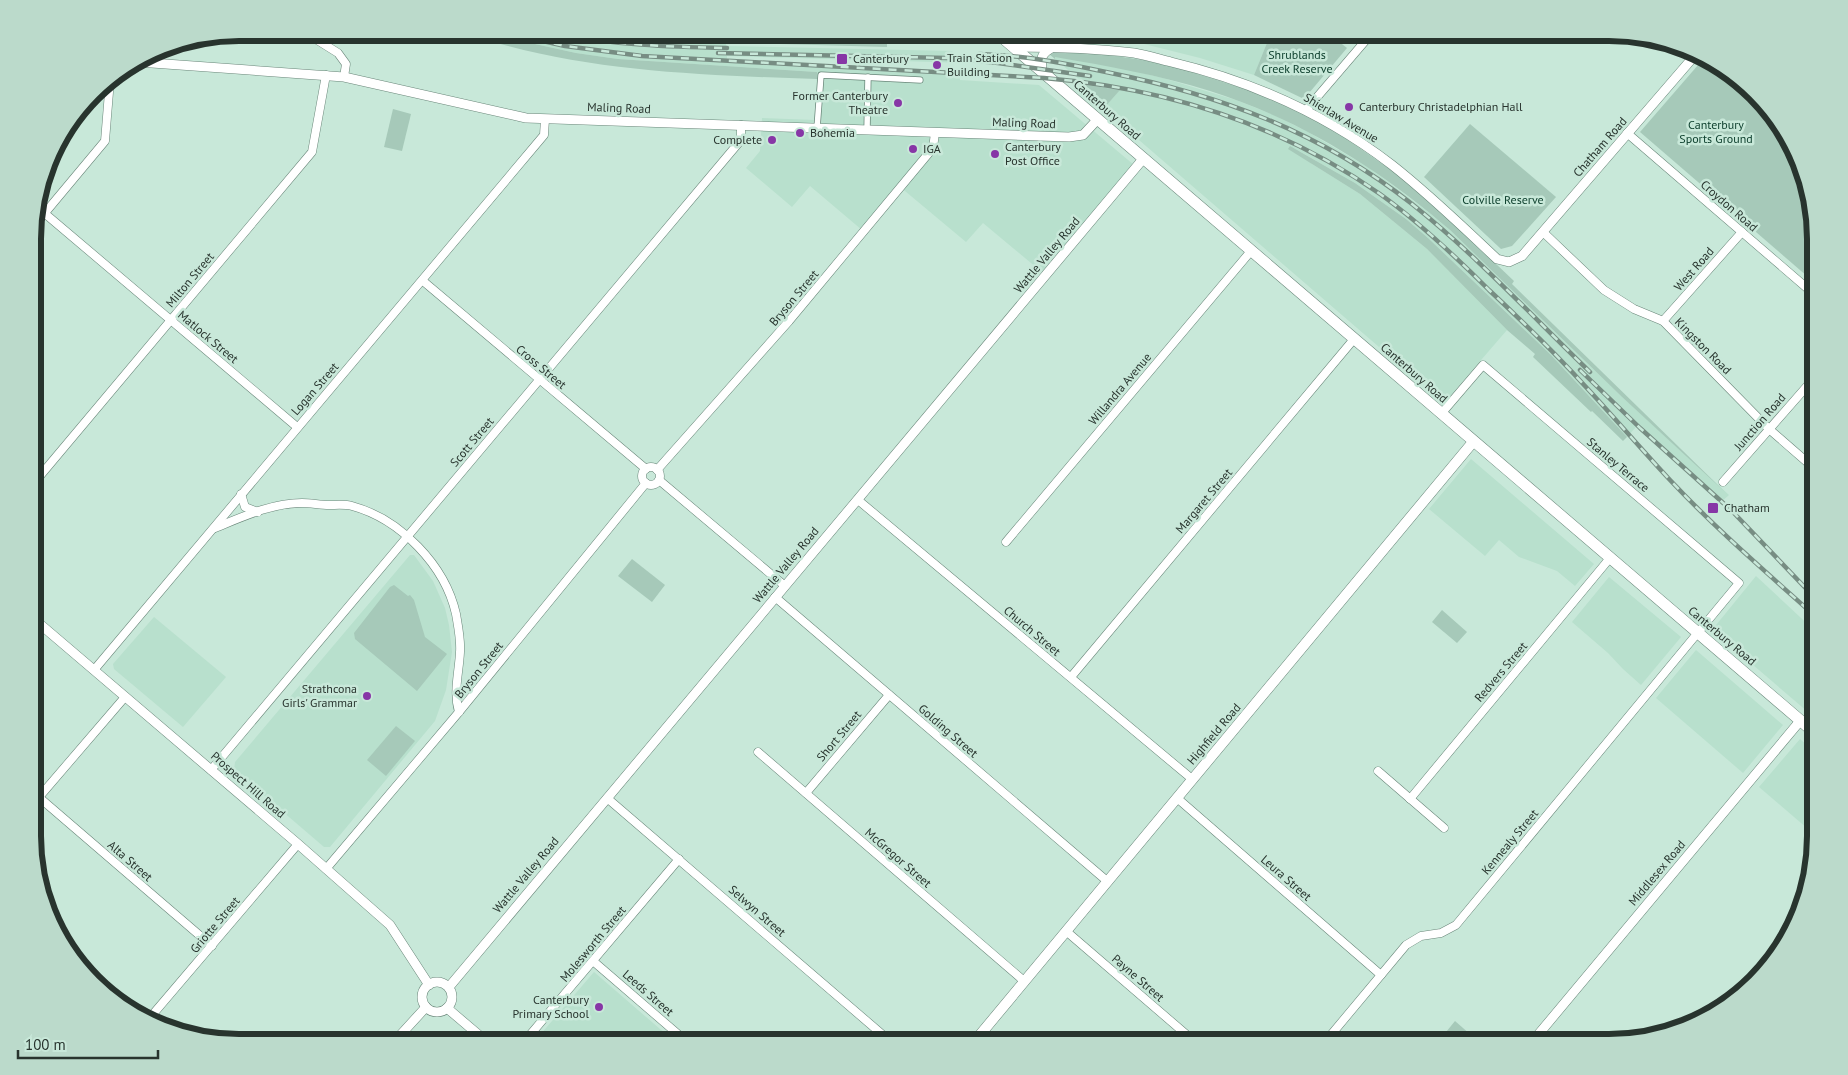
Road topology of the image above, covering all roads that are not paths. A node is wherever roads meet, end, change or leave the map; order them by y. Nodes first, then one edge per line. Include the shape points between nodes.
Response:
1 (320, 41) edge
2 (1007, 41) edge
3 (1364, 41) edge
4 (1013, 46) junction
5 (1053, 46) junction
6 (1691, 60) edge
7 (150, 63) edge
8 (1042, 72) junction
9 (326, 75) junction
10 (344, 77) junction
11 (868, 77) junction
12 (920, 80) dead end
13 (109, 91) edge
14 (1306, 110) junction
15 (545, 119) junction
16 (1097, 120) junction
17 (741, 125) junction
18 (817, 128) junction
19 (867, 130) junction
20 (934, 133) junction
21 (1627, 133) junction
22 (1143, 159) junction
23 (45, 214) junction
24 (43, 216) edge
25 (1543, 232) junction
26 (1742, 232) junction
27 (1251, 251) junction
28 (1522, 256) joint
29 (423, 282) junction
30 (1807, 288) edge
31 (171, 320) junction
32 (1663, 321) junction
33 (1354, 339) junction
34 (539, 380) junction
35 (1807, 385) edge
36 (1441, 414) junction
37 (297, 427) junction
38 (1769, 429) junction
39 (1474, 442) junction
40 (1807, 462) edge
41 (646, 469) junction
42 (657, 470) junction
43 (41, 474) edge
44 (659, 480) junction
45 (1723, 482) dead end
46 (646, 483) junction
47 (241, 494) junction
48 (858, 500) junction
49 (258, 512) junction
50 (213, 529) junction
51 (407, 536) junction
52 (1006, 542) dead end
53 (1610, 558) junction
54 (784, 586) junction
55 (775, 597) junction
56 (41, 625) edge
57 (1697, 633) junction
58 (94, 670) junction
59 (1071, 677) junction
60 (889, 695) junction
61 (125, 697) junction
62 (459, 712) junction
63 (1800, 721) junction
64 (1807, 727) edge
65 (758, 752) dead end
66 (211, 770) junction
67 (1378, 771) dead end
68 (1192, 779) junction
69 (41, 792) edge
70 (806, 793) junction
71 (607, 798) junction
72 (1177, 798) junction
73 (1410, 799) junction
74 (41, 802) edge
75 (1444, 828) dead end
76 (298, 844) junction
77 (679, 859) junction
78 (326, 869) junction
79 (1107, 881) junction
80 (1066, 930) junction
81 (212, 946) junction
82 (593, 961) junction
83 (1381, 975) junction
84 (1024, 981) junction
85 (429, 985) junction
86 (449, 987) junction
87 (426, 1007) junction
88 (448, 1008) junction
89 (153, 1014) edge
90 (401, 1034) edge
91 (478, 1034) edge
92 (531, 1034) edge
93 (678, 1034) edge
94 (882, 1034) edge
95 (981, 1034) edge
96 (1186, 1034) edge
97 (1332, 1034) edge
98 (1539, 1034) edge

1 - 10 street via 338,53 346,64
2 - 4 main road, Canterbury Road
3 - 14 street
4 - 5 street, Shierlaw Avenue
4 - 8 main road, Canterbury Road
5 - 8 street via 1042,56
5 - 14 street, Shierlaw Avenue via 1136,54 1199,69
6 - 21 street, Chatham Road
7 - 9 street, Maling Road
8 - 16 main road, Canterbury Road
9 - 10 street, Maling Road
9 - 31 street, Milton Street via 312,152
10 - 15 street, Maling Road via 526,118
11 - 12 street
11 - 18 street via 821,75
11 - 19 street
13 - 23 street via 105,141
14 - 28 street, Shierlaw Avenue via 1391,164 1497,259 1509,262
15 - 17 street, Maling Road
15 - 29 street, Logan Street via 544,136
16 - 20 street, Maling Road via 1083,134 1069,137
16 - 22 main road, Canterbury Road
17 - 18 street, Maling Road
17 - 34 street, Scott Street via 740,140
18 - 19 street, Maling Road
19 - 20 street, Maling Road
20 - 42 street, Bryson Street via 934,148 789,321
21 - 25 street, Chatham Road
21 - 26 street, Croydon Road
22 - 27 main road, Canterbury Road
22 - 48 street, Wattle Valley Road
23 - 24 street
23 - 31 street, Matlock Street
25 - 28 street, Chatham Road
25 - 32 street, Kingston Road via 1604,290 1634,309
26 - 30 street, Croydon Road
26 - 32 street, West Road
27 - 33 main road, Canterbury Road
27 - 52 street, Willandra Avenue
29 - 34 street, Cross Street
29 - 37 street, Logan Street
31 - 37 street, Matlock Street
31 - 43 street, Milton Street
32 - 38 street, Kingston Road
33 - 36 main road, Canterbury Road
33 - 59 street, Margaret Street
34 - 41 street, Cross Street
34 - 51 street, Scott Street
35 - 38 street, Junction Road
36 - 39 main road, Canterbury Road
36 - 57 street, Stanley Terrace via 1483,365 1709,557 1738,583
37 - 47 street, Logan Street
38 - 40 street, Kingston Road
38 - 45 street, Junction Road
39 - 53 main road, Canterbury Road
39 - 68 main road, Highfield Road
41 - 42 street via 652,467
41 - 46 street via 642,474
42 - 44 street
44 - 46 street via 653,484
44 - 54 street
46 - 62 street, Bryson Street
47 - 49 street via 245,507
47 - 50 street, Logan Street
48 - 54 street, Wattle Valley Road
48 - 59 street, Church Street
49 - 50 street
49 - 51 street via 302,503 351,506
50 - 58 street, Logan Street
51 - 62 street via 432,564 446,587 456,614 460,649 455,699
51 - 66 street, Scott Street
53 - 57 main road, Canterbury Road
53 - 73 street, Redvers Street
54 - 55 street, Wattle Valley Road
55 - 60 street, Golding Street
55 - 71 street, Wattle Valley Road
56 - 58 street, Prospect Hill Road
57 - 63 main road, Canterbury Road
57 - 83 street, Kennealy Street via 1456,925 1406,944
58 - 61 street, Prospect Hill Road
59 - 68 street, Church Street
60 - 70 street, Short Street
60 - 79 street, Golding Street
61 - 66 street, Prospect Hill Road
61 - 69 street
62 - 78 street, Bryson Street
63 - 64 main road, Canterbury Road
63 - 98 street, Middlesex Road
65 - 70 street, McGregor Street
66 - 76 street, Prospect Hill Road
67 - 73 street
68 - 72 main road, Highfield Road
70 - 84 street, McGregor Street
71 - 77 street, Selwyn Street
71 - 86 street, Wattle Valley Road
72 - 79 main road, Highfield Road
72 - 83 street, Leura Street
73 - 75 street
74 - 81 street, Alta Street
76 - 78 street, Prospect Hill Road
76 - 81 street, Griotte Street
77 - 82 street, Molesworth Street
77 - 94 street, Selwyn Street
78 - 85 street, Prospect Hill Road via 390,925
79 - 80 main road, Highfield Road
80 - 84 main road, Highfield Road
80 - 96 street, Payne Street
81 - 89 street, Griotte Street
82 - 92 street, Molesworth Street
82 - 93 street, Leeds Street
83 - 97 street, Kennealy Street
84 - 95 main road, Highfield Road
85 - 86 street via 438,982
85 - 87 street via 423,996
86 - 88 street via 452,1000
87 - 88 street via 438,1011
87 - 90 street
88 - 91 street

